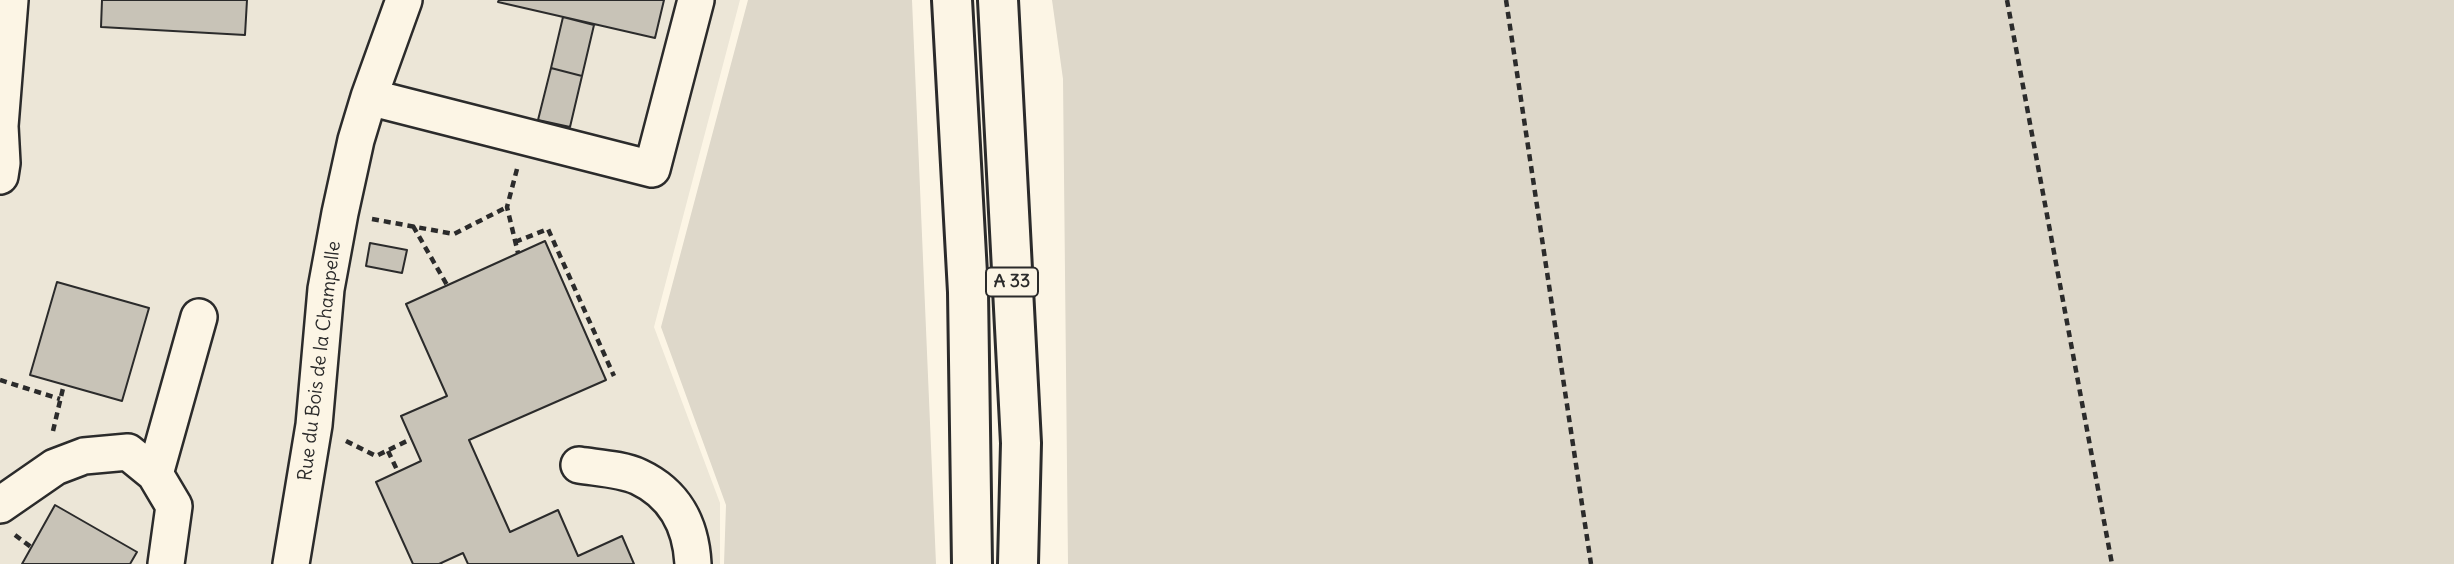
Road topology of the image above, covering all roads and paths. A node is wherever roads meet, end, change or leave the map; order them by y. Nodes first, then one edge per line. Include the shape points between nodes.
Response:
1 (404, 0) edge
2 (696, 0) edge
3 (952, 0) edge
4 (998, 0) edge
5 (1506, 0) edge
6 (2007, 0) edge
7 (7, 1) edge
8 (369, 96) junction
9 (0, 125) edge
10 (526, 138) junction
11 (0, 176) edge
12 (507, 207) junction
13 (340, 213) junction
14 (413, 226) junction
15 (515, 243) junction
16 (518, 253) dead end
17 (447, 285) dead end
18 (199, 317) dead end
19 (614, 376) dead end
20 (0, 380) edge
21 (64, 384) dead end
22 (60, 398) junction
23 (314, 425) junction
24 (51, 439) dead end
25 (411, 439) dead end
26 (388, 451) junction
27 (579, 465) dead end
28 (398, 471) dead end
29 (155, 474) junction
30 (0, 505) edge
31 (166, 564) edge
32 (291, 564) edge
33 (693, 564) edge
34 (972, 564) edge
35 (1018, 564) edge
36 (1591, 564) edge
37 (2112, 564) edge

1 - 8 street, Rue du Bois de la Champelle
2 - 10 street via 652,169
3 - 34 highway, A 33 via 968,292
4 - 35 highway, A 33 via 1020,443
5 - 36 path
6 - 37 path
7 - 9 street
8 - 10 street
8 - 13 street, Rue du Bois de la Champelle
9 - 11 street
10 - 12 path
12 - 14 path via 454,234
12 - 15 path
13 - 14 path
13 - 23 street, Rue du Bois de la Champelle via 326,289
14 - 17 path
15 - 16 path
15 - 19 path via 548,229
18 - 29 street
20 - 22 path
21 - 22 path
22 - 24 path
23 - 26 path via 376,456
23 - 32 street, Rue du Bois de la Champelle
25 - 26 path
26 - 28 path
27 - 33 street via 637,476 663,491 681,513
29 - 30 street via 128,452 84,456 55,467
29 - 31 street via 174,506

